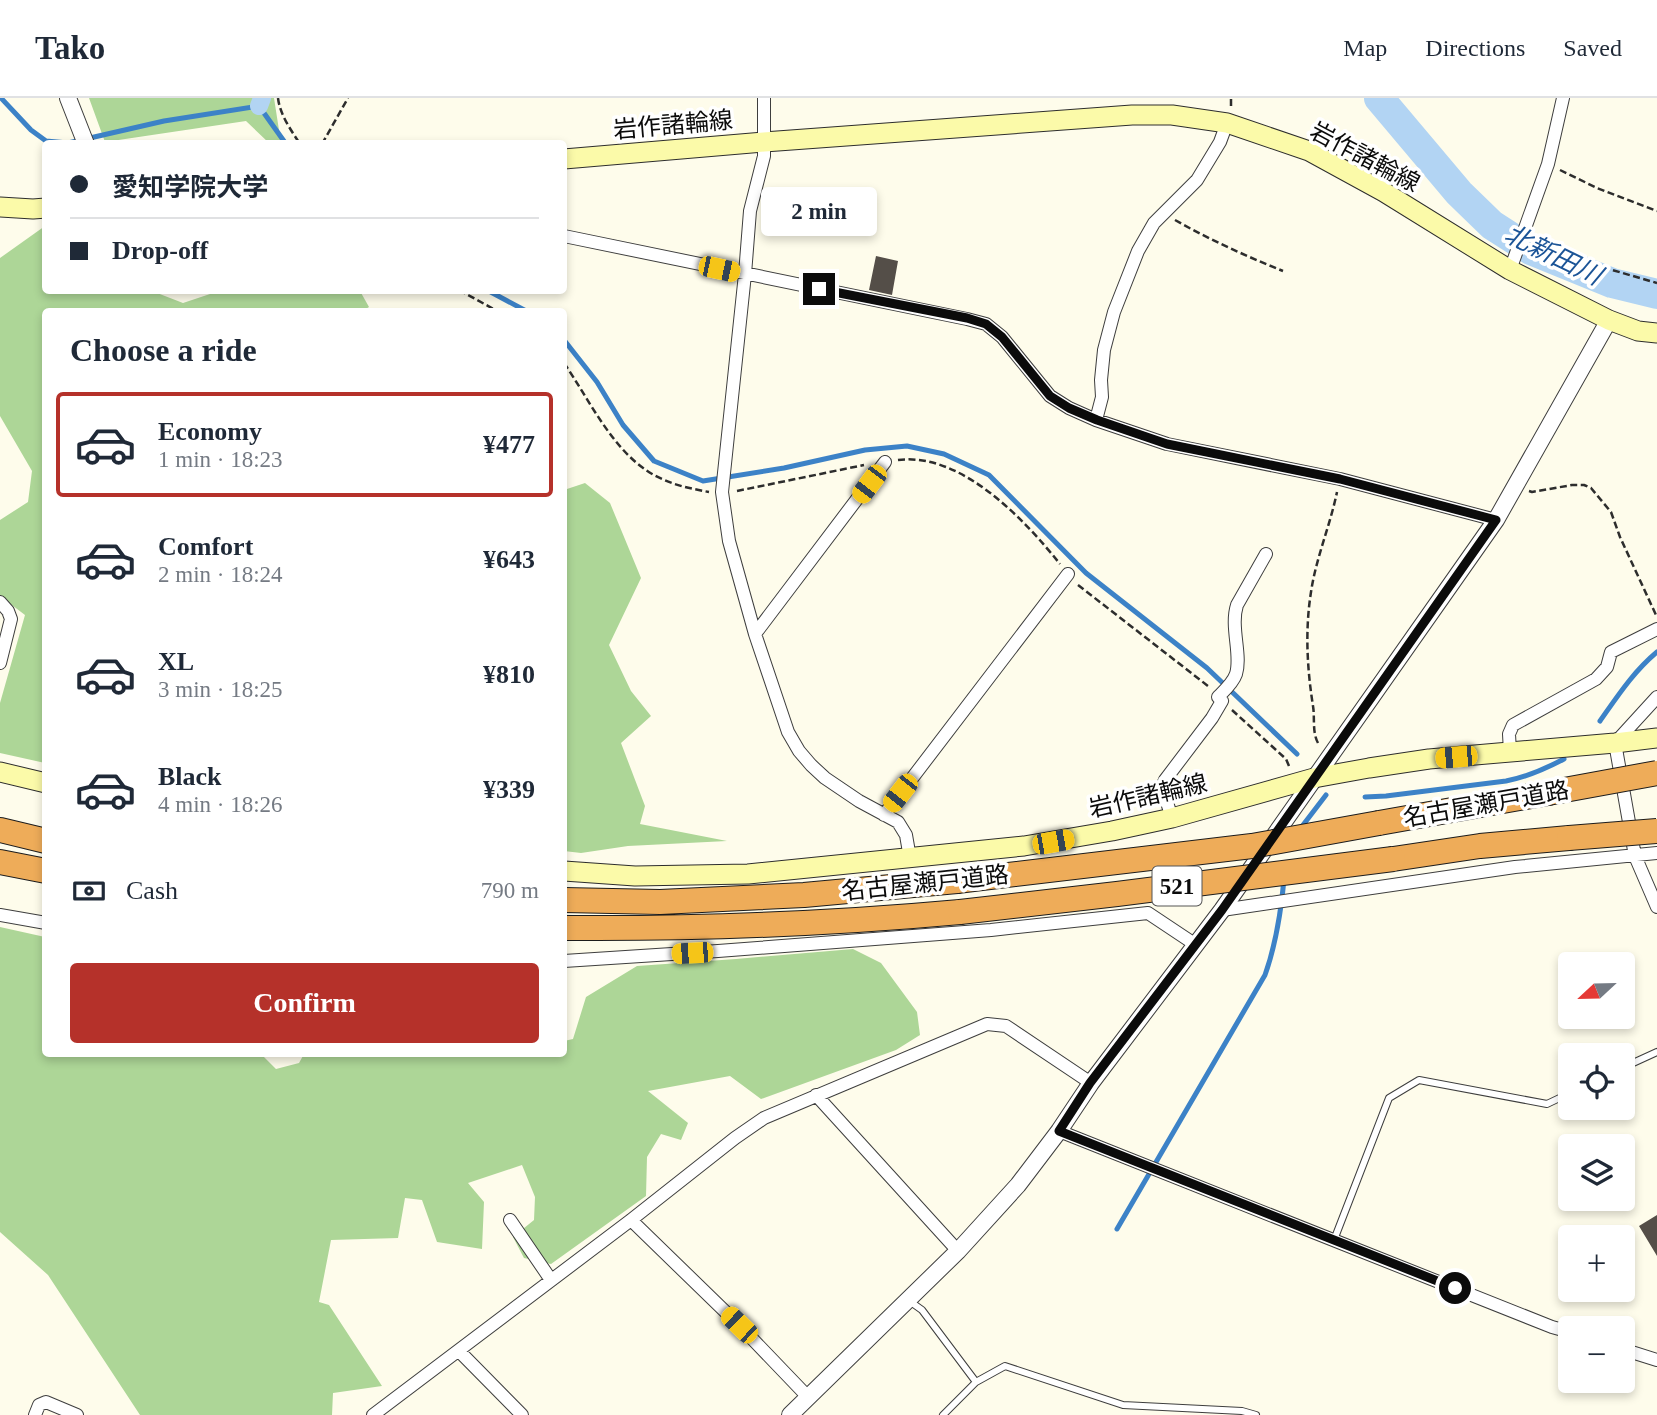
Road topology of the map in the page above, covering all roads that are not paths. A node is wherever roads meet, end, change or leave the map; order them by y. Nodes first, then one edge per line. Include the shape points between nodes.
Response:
1 (68, 98) edge
2 (764, 98) edge
3 (1563, 98) edge
4 (1227, 123) junction
5 (84, 140) edge
6 (764, 142) junction
7 (567, 159) edge
8 (0, 207) edge
9 (42, 208) edge
10 (567, 237) edge
11 (1510, 270) junction
12 (745, 274) junction
13 (1609, 320) junction
14 (1657, 333) edge
15 (1097, 420) junction
16 (885, 462) road end
17 (1496, 520) junction
18 (1266, 554) dead end
19 (1068, 575) road end
20 (0, 602) edge
21 (1657, 629) edge
22 (755, 634) junction
23 (0, 663) edge
24 (1657, 697) edge
25 (1657, 738) edge
26 (1615, 743) junction
27 (1510, 752) junction
28 (0, 772) edge
29 (1657, 773) edge
30 (1314, 778) junction
31 (42, 782) edge
32 (884, 815) junction
33 (1172, 818) junction
34 (0, 830) edge
35 (1657, 831) edge
36 (42, 840) edge
37 (1657, 853) edge
38 (1635, 856) junction
39 (911, 858) junction
40 (0, 862) edge
41 (42, 870) edge
42 (567, 871) edge
43 (567, 900) edge
44 (1657, 907) edge
45 (1222, 910) junction
46 (0, 915) edge
47 (42, 922) edge
48 (567, 928) edge
49 (1195, 945) junction
50 (567, 961) edge
51 (1657, 1052) edge
52 (1635, 1062) edge
53 (1090, 1083) junction
54 (816, 1095) junction
55 (1558, 1099) edge
56 (1059, 1131) junction
57 (510, 1220) dead end
58 (631, 1220) junction
59 (1334, 1240) junction
60 (958, 1251) junction
61 (551, 1280) junction
62 (908, 1300) junction
63 (1558, 1329) edge
64 (459, 1351) junction
65 (1635, 1353) edge
66 (1657, 1360) edge
67 (976, 1382) junction
68 (808, 1397) junction
69 (34, 1415) edge
70 (77, 1415) edge
71 (373, 1415) edge
72 (522, 1415) edge
73 (790, 1415) edge
74 (943, 1415) edge
75 (1256, 1415) edge

1 - 5 street
2 - 6 street
3 - 11 street via 1548,164
4 - 6 main road, 岩作諸輪線 via 1132,115
4 - 11 main road, 岩作諸輪線 via 1309,151
4 - 15 street via 1197,180 1154,223 1138,251 1104,350
6 - 7 main road, 岩作諸輪線
6 - 12 street via 750,211
8 - 9 main road
10 - 12 street
11 - 13 main road, 岩作諸輪線
12 - 15 street via 986,324 1050,396
12 - 22 street via 722,493 729,541
13 - 14 main road, 岩作諸輪線
13 - 17 street
15 - 17 street via 1167,444 1340,479
16 - 22 street
17 - 30 street
18 - 33 street via 1234,614 1236,675 1212,718 1162,787
19 - 32 street
20 - 23 street via 11,620
21 - 27 street via 1611,652 1607,667 1596,679 1513,725
22 - 32 street via 788,732 799,751 825,778
24 - 26 street
25 - 26 main road, 岩作諸輪線
26 - 27 main road, 岩作諸輪線
26 - 38 street
27 - 30 main road, 岩作諸輪線 via 1429,759
28 - 31 main road
29 - 43 highway, 名古屋瀬戸道路 / 521, bridge via 1252,846 957,881 804,895 660,902
30 - 33 main road, 岩作諸輪線
30 - 45 street
32 - 39 street via 903,827
33 - 39 main road, 岩作諸輪線 via 1024,846
34 - 36 highway
35 - 48 highway, 名古屋瀬戸道路 / 521, bridge via 1480,846 960,912 661,929
37 - 38 street
38 - 44 street
38 - 45 street via 1515,867
39 - 42 main road, 岩作諸輪線 via 748,874 635,876
40 - 41 highway
45 - 49 street
46 - 47 street
49 - 50 street via 1148,913 991,930
49 - 53 street
51 - 52 lane
53 - 54 street via 1006,1026 987,1024
53 - 56 street
54 - 58 street via 764,1118
54 - 60 street
55 - 59 lane via 1547,1104 1419,1080 1389,1098
56 - 59 street
56 - 60 street
57 - 61 street
58 - 61 street
58 - 68 street
59 - 63 street
60 - 62 street
61 - 64 street
62 - 67 lane via 922,1310
62 - 68 street
64 - 71 street
64 - 72 street
65 - 66 street
67 - 74 lane
67 - 75 lane via 1005,1366 1123,1405
68 - 73 street
69 - 70 street via 46,1402

